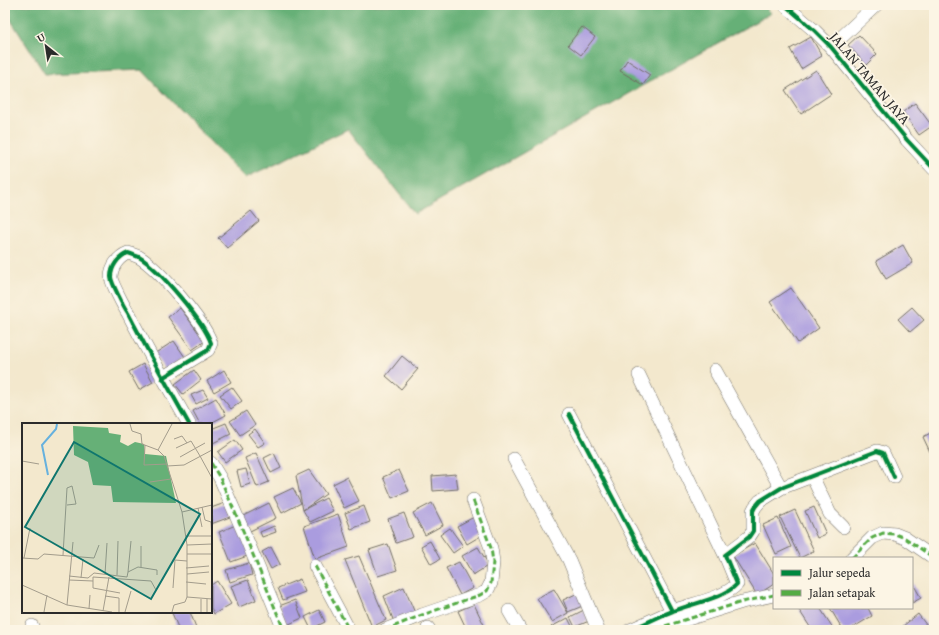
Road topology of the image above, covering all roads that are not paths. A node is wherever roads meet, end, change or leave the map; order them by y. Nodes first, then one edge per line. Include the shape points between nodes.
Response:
1 (785, 5) edge
2 (876, 5) edge
3 (831, 47) junction
4 (934, 169) edge
5 (715, 370) dead end
6 (639, 374) dead end
7 (162, 378) junction
8 (569, 414) dead end
9 (188, 423) edge
10 (514, 459) dead end
11 (212, 465) edge
12 (812, 476) junction
13 (894, 477) dead end
14 (781, 488) junction
15 (472, 500) dead end
16 (843, 527) dead end
17 (725, 555) junction
18 (853, 557) edge
19 (934, 558) edge
20 (315, 566) dead end
21 (773, 595) edge
22 (509, 611) dead end
23 (672, 611) junction
24 (284, 630) edge
25 (349, 630) edge
26 (385, 630) edge
27 (520, 630) edge
28 (598, 630) edge
29 (630, 630) edge
30 (657, 630) edge

1 - 3 street, JALAN TAMAN JAYA
2 - 3 street
3 - 4 street, JALAN TAMAN JAYA
5 - 14 street
6 - 17 street
7 - 7 street via 111,278 114,264 128,253 139,257 154,269 175,291 209,336 211,343 208,350
7 - 9 street
8 - 23 street
10 - 28 street via 569,560
11 - 24 street via 244,533
12 - 13 street via 877,451 883,453
12 - 14 street
12 - 16 street via 830,514
14 - 17 street via 760,501 754,511 753,531
15 - 26 street via 491,548 493,562 487,591
17 - 23 street via 735,580 734,587 722,595
18 - 19 street via 872,538 884,533 904,538
20 - 25 street
21 - 30 street via 742,602
22 - 27 street
23 - 29 street

